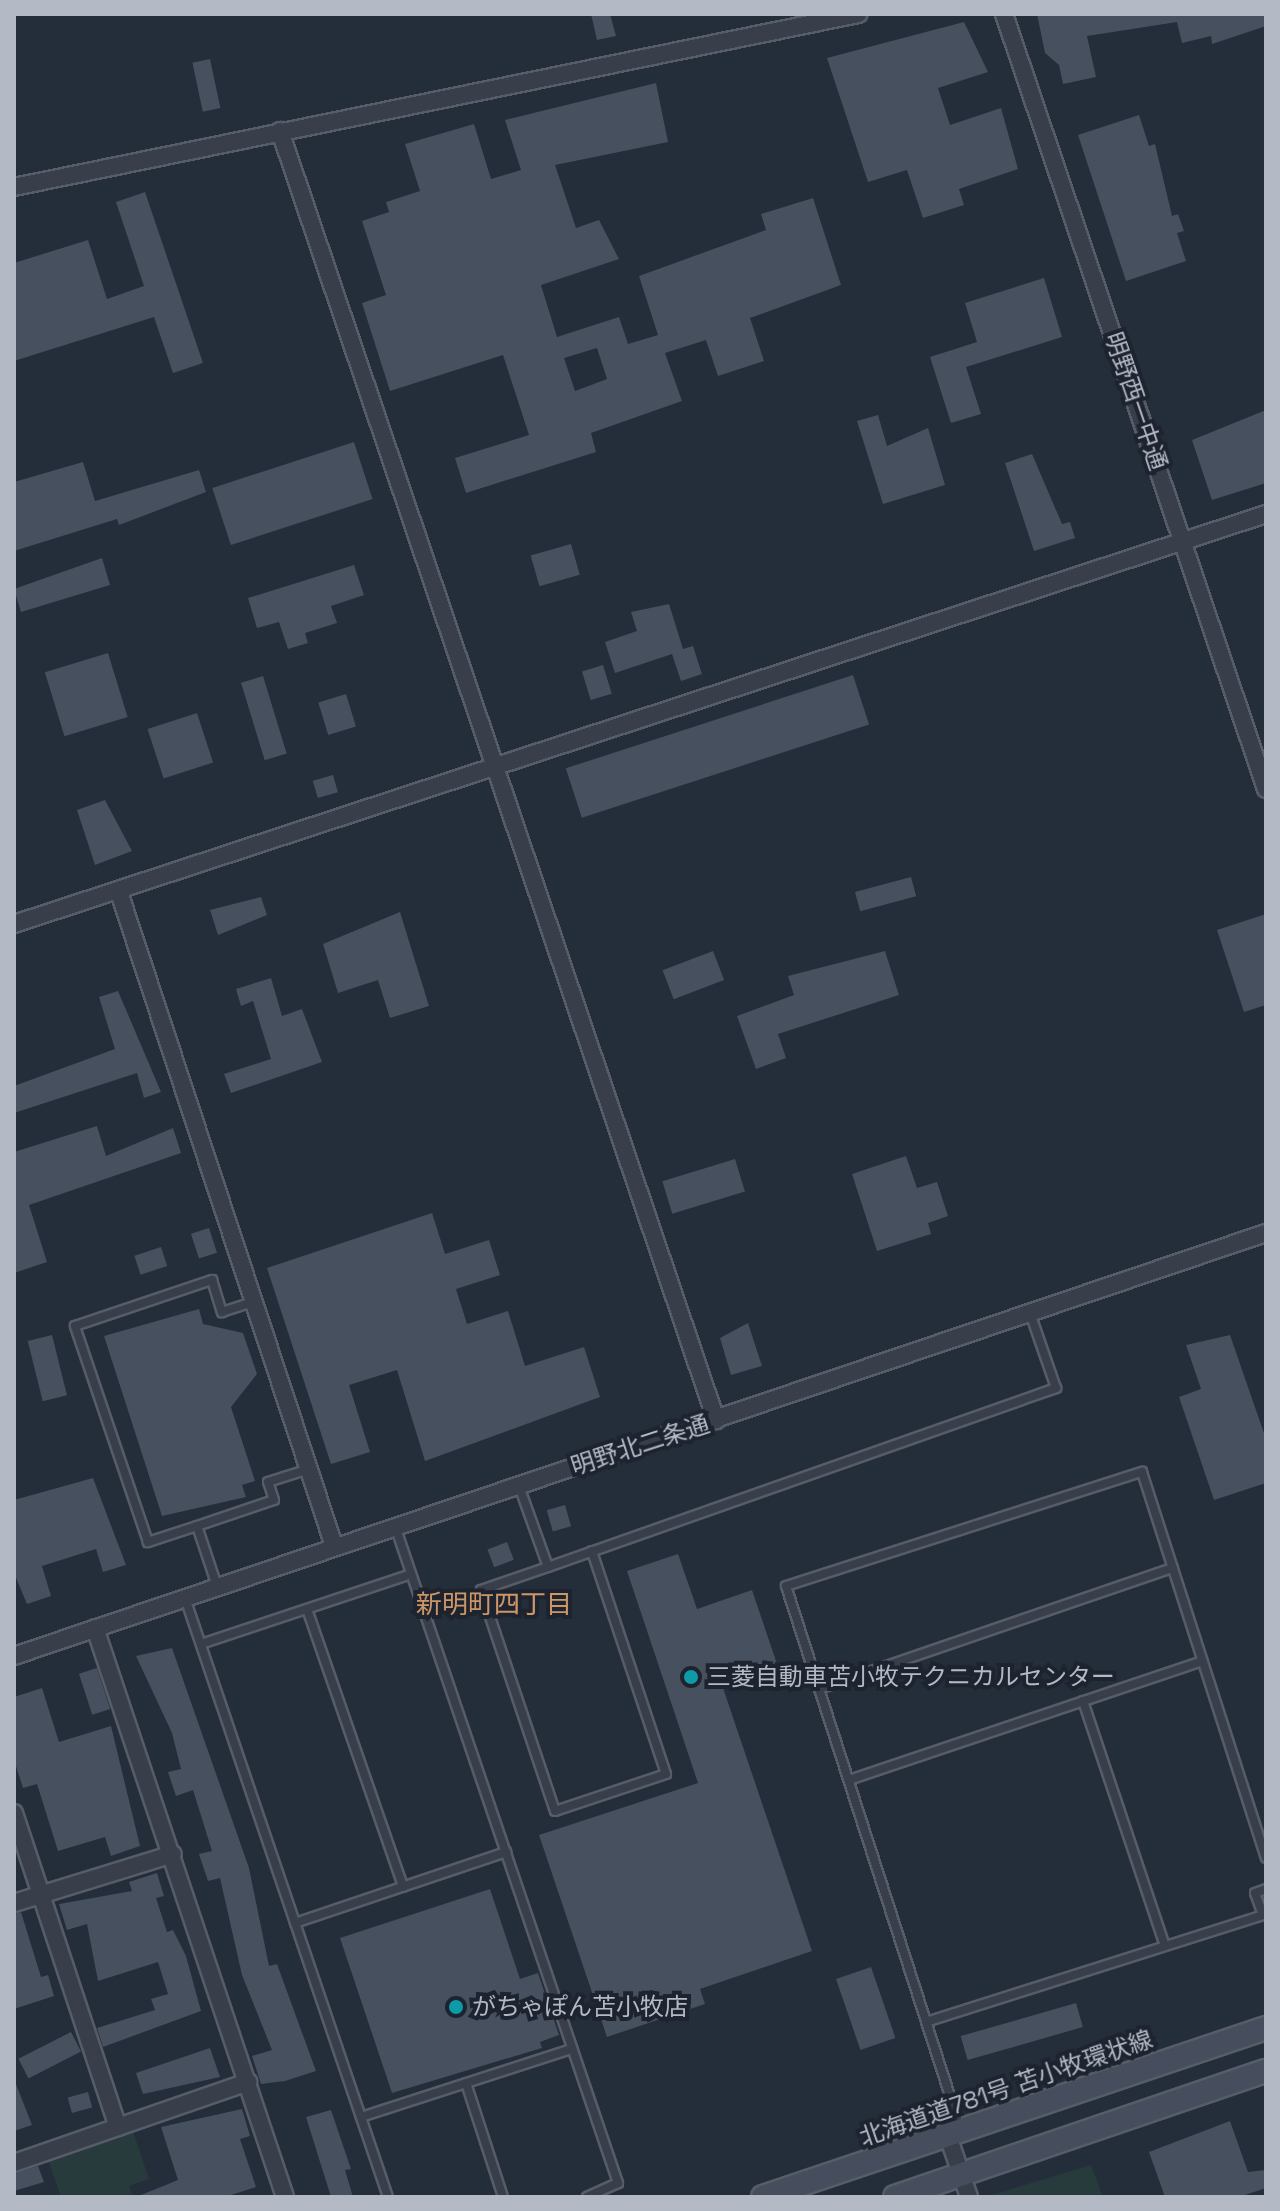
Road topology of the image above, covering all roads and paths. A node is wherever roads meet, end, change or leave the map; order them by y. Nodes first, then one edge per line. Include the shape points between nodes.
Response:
1 (858, 14) edge
2 (1004, 14) edge
3 (280, 131) junction
4 (14, 187) edge
5 (1266, 514) edge
6 (1184, 540) junction
7 (494, 771) junction
8 (1266, 789) edge
9 (119, 892) junction
10 (15, 920) edge
11 (1266, 1233) edge
12 (254, 1301) junction
13 (1030, 1313) junction
14 (716, 1420) junction
15 (309, 1469) junction
16 (518, 1485) junction
17 (197, 1526) junction
18 (395, 1526) junction
19 (334, 1546) junction
20 (592, 1551) junction
21 (548, 1567) junction
22 (1173, 1568) junction
23 (411, 1574) junction
24 (217, 1586) junction
25 (185, 1597) junction
26 (307, 1609) junction
27 (95, 1628) junction
28 (201, 1644) junction
29 (14, 1656) edge
30 (1203, 1661) junction
31 (819, 1689) junction
32 (1083, 1701) junction
33 (849, 1780) junction
34 (14, 1813) edge
35 (506, 1852) junction
36 (173, 1854) junction
37 (1266, 1858) edge
38 (403, 1887) junction
39 (1266, 1889) edge
40 (40, 1893) junction
41 (14, 1903) edge
42 (295, 1923) junction
43 (1165, 1946) junction
44 (926, 2022) junction
45 (1266, 2028) edge
46 (572, 2049) junction
47 (1266, 2071) edge
48 (248, 2082) junction
49 (466, 2083) junction
50 (361, 2117) junction
51 (118, 2127) junction
52 (955, 2134) junction
53 (14, 2163) edge
54 (961, 2175) junction
55 (583, 2196) edge
56 (285, 2197) edge
57 (388, 2197) edge
58 (503, 2197) edge
59 (763, 2197) edge
60 (895, 2197) edge
61 (969, 2197) edge

1 - 3 street
2 - 6 street, 明野西一中通
3 - 4 street
3 - 7 street
5 - 6 street
6 - 7 street
6 - 8 street, 明野西一中通
7 - 9 street
7 - 14 street
9 - 10 street
9 - 12 street
11 - 13 street, 明野北二条通
12 - 15 street
12 - 17 lane via 222,1312 212,1280 75,1326 148,1542
13 - 14 street, 明野北二条通
13 - 20 lane via 1056,1388
14 - 16 street, 明野北二条通
15 - 17 lane via 268,1482 274,1500
15 - 19 street
16 - 18 street, 明野北二条通
16 - 21 lane
17 - 24 lane
18 - 19 street, 明野北二条通
18 - 23 lane
19 - 24 street, 明野北二条通
20 - 21 lane
20 - 21 lane via 666,1774 555,1811 481,1590
22 - 30 lane
22 - 31 lane
22 - 31 lane via 1142,1472 786,1586
23 - 26 lane
23 - 35 lane
24 - 25 street, 明野北二条通
25 - 27 street, 明野北二条通
25 - 28 lane
26 - 28 lane
26 - 38 lane
27 - 29 street, 明野北二条通
27 - 36 street
28 - 42 lane
30 - 32 lane
30 - 37 lane
31 - 33 lane
32 - 33 lane
32 - 43 lane
33 - 44 lane
34 - 40 street
35 - 38 lane
35 - 46 lane
36 - 40 street
36 - 48 street
38 - 42 lane
39 - 43 lane via 1255,1893 1263,1915
40 - 41 street
40 - 51 street
42 - 50 lane
43 - 44 lane
44 - 52 lane
45 - 52 main road, 北海道道781号 苫小牧環状線
46 - 49 lane
46 - 55 lane via 618,2183
47 - 54 main road
48 - 51 street
48 - 56 street
49 - 50 lane
49 - 58 lane
50 - 57 lane
51 - 53 street
52 - 54 street
52 - 59 main road, 北海道道781号 苫小牧環状線
54 - 60 main road
54 - 61 street

